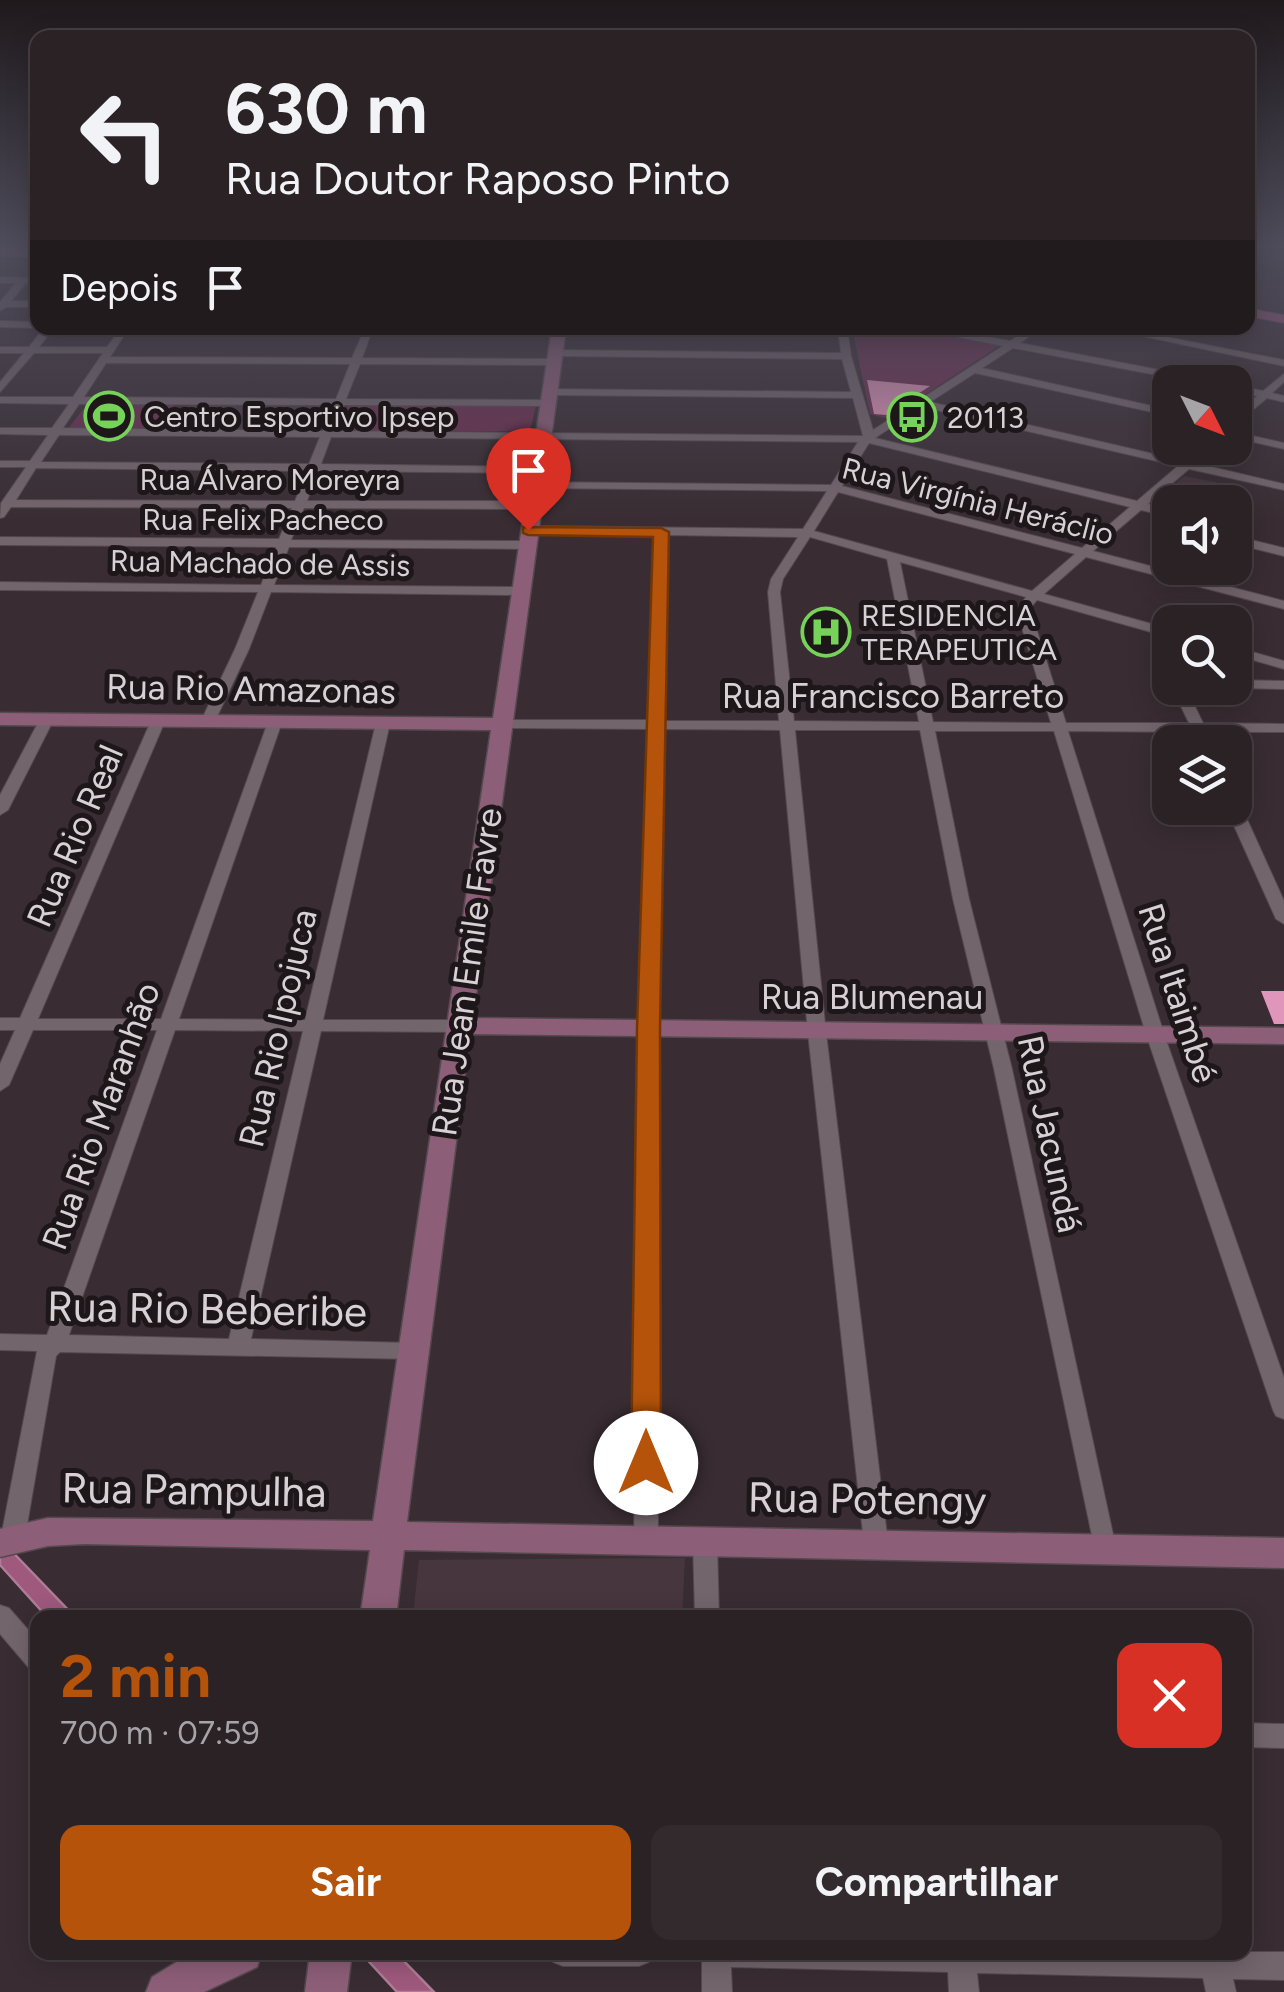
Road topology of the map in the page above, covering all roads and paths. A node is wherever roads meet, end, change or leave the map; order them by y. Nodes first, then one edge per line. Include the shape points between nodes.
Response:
1 (42, 336) edge
2 (121, 336) edge
3 (367, 336) edge
4 (843, 336) edge
5 (978, 336) edge
6 (1025, 336) edge
7 (1149, 336) edge
8 (1016, 342) junction
9 (555, 346) edge
10 (114, 348) junction
11 (0, 350) edge
12 (31, 350) junction
13 (846, 356) junction
14 (358, 362) junction
15 (1284, 363) edge
16 (975, 370) junction
17 (1152, 370) edge
18 (5, 376) edge
19 (1284, 377) edge
20 (0, 389) edge
21 (547, 390) junction
22 (1252, 392) edge
23 (1266, 395) junction
24 (856, 396) junction
25 (1284, 399) edge
26 (0, 400) edge
27 (76, 400) junction
28 (342, 401) junction
29 (923, 404) junction
30 (1152, 409) edge
31 (1252, 409) edge
32 (905, 415) junction
33 (862, 416) junction
34 (1252, 430) edge
35 (0, 431) edge
36 (55, 432) junction
37 (328, 434) junction
38 (542, 435) junction
39 (868, 438) junction
40 (1284, 438) edge
41 (1252, 439) edge
42 (1284, 446) edge
43 (0, 464) edge
44 (33, 465) junction
45 (1187, 465) edge
46 (315, 468) junction
47 (1184, 468) junction
48 (536, 478) junction
49 (1284, 487) edge
50 (836, 488) junction
51 (1284, 496) edge
52 (300, 504) junction
53 (532, 506) junction
54 (4, 509) edge
55 (1135, 510) junction
56 (1152, 511) edge
57 (1152, 517) edge
58 (661, 532) junction
59 (808, 534) junction
60 (1252, 534) edge
61 (528, 538) junction
62 (0, 541) edge
63 (1284, 542) edge
64 (284, 544) junction
65 (1252, 544) edge
66 (1085, 552) junction
67 (1284, 552) edge
68 (893, 558) junction
69 (0, 586) edge
70 (266, 588) junction
71 (520, 591) junction
72 (1035, 596) junction
73 (1284, 604) edge
74 (1152, 629) edge
75 (1252, 656) edge
76 (1284, 665) edge
77 (1252, 684) edge
78 (1284, 685) edge
79 (221, 700) junction
80 (0, 719) edge
81 (47, 719) junction
82 (158, 721) junction
83 (208, 721) junction
84 (238, 722) junction
85 (275, 722) junction
86 (383, 722) junction
87 (502, 724) junction
88 (655, 725) junction
89 (788, 726) junction
90 (924, 726) junction
91 (1060, 727) junction
92 (1152, 727) edge
93 (1252, 728) edge
94 (1284, 728) edge
95 (0, 810) edge
96 (1242, 825) edge
97 (1284, 919) edge
98 (0, 1024) edge
99 (27, 1024) junction
100 (169, 1024) junction
101 (460, 1026) junction
102 (310, 1028) junction
103 (648, 1028) junction
104 (817, 1033) junction
105 (995, 1033) junction
106 (1155, 1034) junction
107 (1284, 1036) edge
108 (0, 1085) edge
109 (0, 1342) edge
110 (56, 1342) junction
111 (238, 1348) junction
112 (412, 1352) junction
113 (1284, 1410) edge
114 (388, 1539) junction
115 (6, 1540) edge
116 (646, 1542) junction
117 (705, 1542) junction
118 (876, 1543) junction
119 (1104, 1548) junction
120 (1284, 1553) edge
121 (379, 1610) edge
122 (707, 1610) edge
123 (0, 1616) edge
124 (30, 1651) edge
125 (1252, 1735) edge
126 (1284, 1736) edge
127 (225, 1960) edge
128 (330, 1960) edge
129 (716, 1960) edge
130 (936, 1960) edge
131 (962, 1961) junction
132 (1284, 1966) edge
133 (1218, 1979) edge
134 (167, 1992) edge
135 (326, 1992) edge
136 (717, 1992) edge
137 (964, 1992) edge

1 - 12 street
2 - 10 street
3 - 14 street
4 - 13 street
5 - 8 street
6 - 8 street
7 - 15 street
8 - 16 street
8 - 17 street
9 - 13 street
9 - 14 street
9 - 21 main road, Rua Jean Emile Favre
10 - 12 street
10 - 14 street
10 - 27 street
11 - 12 street
12 - 18 street
13 - 24 street
14 - 28 street
16 - 29 street
16 - 30 street
18 - 20 street
19 - 23 street
21 - 24 street
21 - 28 street
21 - 38 main road, Rua Jean Emile Favre
22 - 23 street
23 - 25 street
23 - 31 street
24 - 33 street
26 - 27 street
27 - 28 street
27 - 36 street
28 - 37 street
29 - 32 street
29 - 47 street
32 - 33 street
32 - 39 street
33 - 39 street
34 - 40 street
35 - 36 street
36 - 37 street
36 - 44 street
37 - 38 street
37 - 46 street
38 - 39 street
38 - 48 main road, Rua Jean Emile Favre
39 - 50 street
39 - 55 street
41 - 42 street
43 - 44 street, Rua Virgínia Heráclio
44 - 46 street, Rua Virgínia Heráclio
44 - 54 street
45 - 47 street
46 - 48 street, Rua Virgínia Heráclio
46 - 52 street
47 - 49 street
47 - 51 street
47 - 55 street
48 - 50 street, Rua Virgínia Heráclio
48 - 53 main road, Rua Jean Emile Favre
50 - 59 street
50 - 66 street, Rua Virgínia Heráclio
52 - 53 street, Rua Álvaro Moreyra
52 - 54 street, Rua Álvaro Moreyra
52 - 64 street
53 - 61 main road, Rua Jean Emile Favre
55 - 56 street
55 - 57 street
55 - 66 street
58 - 59 street, Rua Felix Pacheco
58 - 61 street, Rua Felix Pacheco
58 - 88 street
59 - 68 street, Rua Felix Pacheco
59 - 89 street via 774,592
60 - 63 street
61 - 64 street, Rua Felix Pacheco
61 - 71 main road, Rua Jean Emile Favre
62 - 64 street, Rua Felix Pacheco
64 - 70 street
65 - 67 street
66 - 72 street
66 - 73 street, Rua Virgínia Heráclio
68 - 72 street, Rua Felix Pacheco
68 - 90 street, Rua Jacundá
69 - 70 street, Rua Machado de Assis
70 - 71 street, Rua Machado de Assis
70 - 79 street
71 - 87 main road, Rua Jean Emile Favre
72 - 74 street, Rua Felix Pacheco
72 - 91 street, Rua Itaimbé via 1025,615
75 - 76 street
77 - 78 street
79 - 83 street
79 - 84 street
80 - 81 main road, Rua Rio Amazonas
81 - 82 main road, Rua Rio Amazonas
81 - 95 street
82 - 83 main road, Rua Rio Amazonas
82 - 99 street, Rua Rio Real
83 - 84 main road, Rua Rio Amazonas
84 - 85 main road, Rua Rio Amazonas
85 - 86 main road, Rua Rio Amazonas
85 - 100 street, Rua Rio Maranhão
86 - 87 main road, Rua Rio Amazonas
86 - 102 street, Rua Rio Ipojuca
87 - 88 street, Rua Francisco Barreto
87 - 101 main road, Rua Jean Emile Favre
88 - 89 street, Rua Francisco Barreto
88 - 103 street
89 - 90 street, Rua Francisco Barreto
89 - 104 street
90 - 91 street, Rua Francisco Barreto
90 - 105 street, Rua Jacundá
91 - 92 street, Rua Francisco Barreto
91 - 106 street, Rua Itaimbé
93 - 94 street, Rua Francisco Barreto
96 - 97 street
98 - 99 street
99 - 100 street
99 - 108 street, Rua Rio Real
100 - 102 street
100 - 110 street, Rua Rio Maranhão
101 - 102 street
101 - 103 main road, Rua Blumenau
101 - 112 main road, Rua Jean Emile Favre
102 - 111 street, Rua Rio Ipojuca
103 - 104 main road, Rua Blumenau
103 - 116 street
104 - 105 main road, Rua Blumenau
104 - 118 street
105 - 106 main road, Rua Blumenau
105 - 119 street, Rua Jacundá
106 - 107 main road, Rua Blumenau
106 - 113 street, Rua Itaimbé
109 - 110 street, Rua Rio Beberibe
110 - 111 street, Rua Rio Beberibe
110 - 115 street, Rua Rio Maranhão via 46,1354
111 - 112 street, Rua Rio Beberibe
112 - 114 main road, Rua Jean Emile Favre
114 - 115 main road, Rua Pampulha via 84,1530
114 - 116 main road, Rua Potengy
114 - 121 main road, Rua Jean Emile Favre
116 - 117 main road, Rua Potengy
117 - 118 main road, Rua Potengy
117 - 122 street
118 - 119 main road, Rua Potengy
119 - 120 main road, Rua Potengy
123 - 124 street
125 - 126 street
127 - 134 main road
128 - 135 main road
129 - 136 street
130 - 131 street
131 - 133 street
131 - 137 street
132 - 133 street

